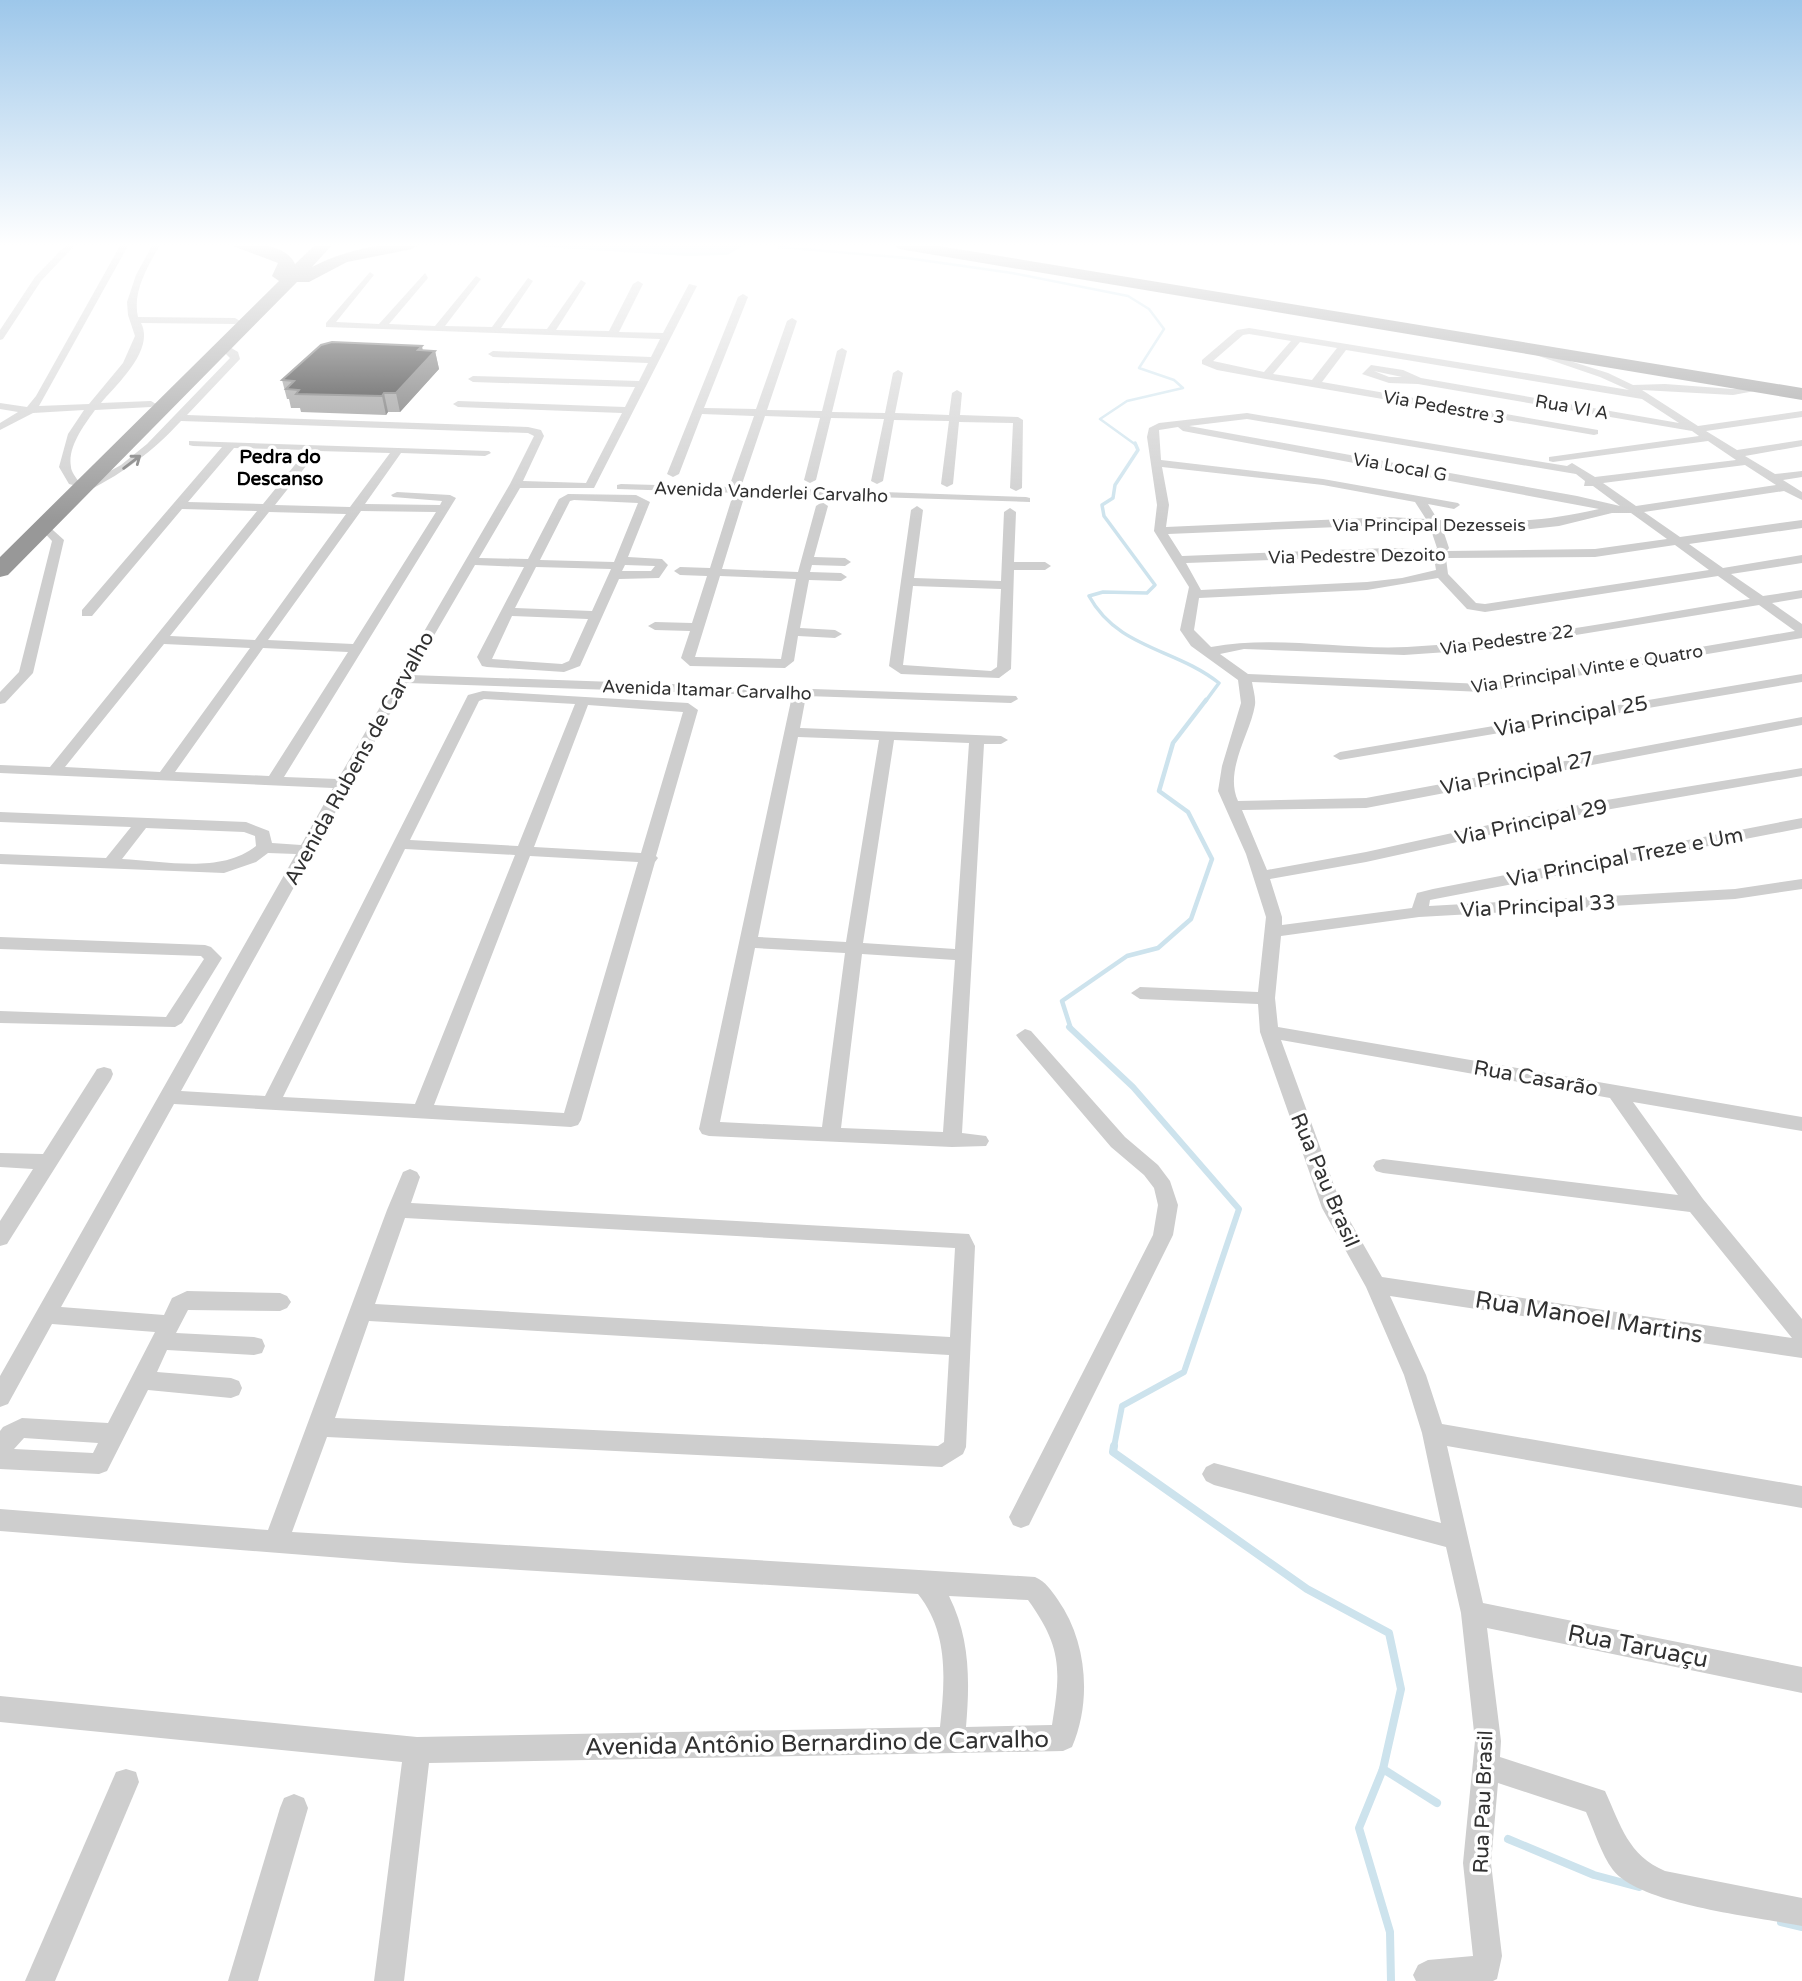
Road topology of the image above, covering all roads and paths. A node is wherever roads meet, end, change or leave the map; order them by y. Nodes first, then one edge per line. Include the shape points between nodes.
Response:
1 (75, 336) edge
2 (140, 336) edge
3 (219, 336) edge
4 (232, 336) edge
5 (665, 336) edge
6 (727, 336) edge
7 (787, 336) edge
8 (1235, 336) edge
9 (1281, 336) edge
10 (1457, 336) edge
11 (1473, 336) edge
12 (1298, 339) junction
13 (223, 346) junction
14 (1515, 346) junction
15 (1343, 347) junction
16 (842, 351) dead end
17 (493, 354) dead end
18 (652, 360) junction
19 (1368, 372) dead end
20 (898, 373) dead end
21 (1501, 373) junction
22 (1266, 376) junction
23 (473, 379) dead end
24 (641, 384) junction
25 (1315, 384) junction
26 (1632, 388) junction
27 (1766, 388) junction
28 (1802, 392) edge
29 (957, 393) dead end
30 (1492, 393) junction
31 (1644, 396) junction
32 (151, 404) junction
33 (458, 404) dead end
34 (0, 406) edge
35 (93, 407) junction
36 (30, 410) junction
37 (628, 410) junction
38 (697, 411) junction
39 (761, 412) junction
40 (1480, 413) junction
41 (824, 414) junction
42 (1802, 414) edge
43 (889, 416) junction
44 (955, 417) junction
45 (178, 418) junction
46 (1166, 425) junction
47 (0, 428) edge
48 (1698, 429) junction
49 (1594, 432) dead end
50 (1709, 438) junction
51 (193, 443) dead end
52 (1802, 443) edge
53 (231, 444) junction
54 (315, 447) junction
55 (398, 450) junction
56 (485, 453) dead end
57 (1735, 454) junction
58 (1561, 458) junction
59 (1746, 461) junction
60 (1158, 463) junction
61 (1531, 463) junction
62 (1579, 471) junction
63 (673, 474) dead end
64 (1802, 474) edge
65 (1773, 478) junction
66 (810, 480) dead end
67 (877, 481) dead end
68 (1591, 481) junction
69 (516, 484) junction
70 (947, 484) dead end
71 (590, 486) junction
72 (1786, 487) junction
73 (1016, 488) dead end
74 (70, 491) junction
75 (397, 495) dead end
76 (736, 496) junction
77 (1802, 498) edge
78 (1577, 499) junction
79 (1026, 500) dead end
80 (1420, 501) junction
81 (178, 505) junction
82 (1454, 505) dead end
83 (822, 506) dead end
84 (268, 507) junction
85 (355, 509) junction
86 (444, 509) junction
87 (1613, 509) junction
88 (917, 510) dead end
89 (1634, 510) junction
90 (1010, 512) dead end
91 (1435, 524) junction
92 (1802, 524) edge
93 (44, 526) junction
94 (1513, 527) junction
95 (1160, 531) junction
96 (1681, 543) junction
97 (1439, 553) junction
98 (0, 555) edge
99 (1536, 556) junction
100 (1802, 559) edge
101 (1178, 560) junction
102 (471, 561) junction
103 (807, 561) junction
104 (845, 562) dead end
105 (531, 563) junction
106 (1009, 566) junction
107 (1045, 566) dead end
108 (618, 567) junction
109 (0, 570) edge
110 (680, 571) dead end
111 (1721, 571) junction
112 (716, 572) junction
113 (1442, 575) junction
114 (803, 576) junction
115 (841, 577) dead end
116 (908, 582) junction
117 (1008, 585) junction
118 (1195, 594) junction
119 (1802, 594) edge
120 (1763, 600) junction
121 (507, 612) junction
122 (87, 613) dead end
123 (596, 615) junction
124 (655, 626) dead end
125 (698, 627) junction
126 (792, 632) junction
127 (1802, 632) edge
128 (835, 634) dead end
129 (161, 640) junction
130 (259, 644) junction
131 (357, 648) junction
132 (1207, 652) junction
133 (732, 664) junction
134 (950, 673) junction
135 (1245, 678) junction
136 (1802, 678) edge
137 (402, 679) junction
138 (726, 690) junction
139 (800, 693) junction
140 (947, 698) junction
141 (1011, 699) dead end
142 (0, 701) edge
143 (583, 701) junction
144 (1802, 722) edge
145 (793, 732) junction
146 (887, 736) junction
147 (978, 739) junction
148 (1001, 740) dead end
149 (1340, 756) dead end
150 (0, 769) edge
151 (54, 772) junction
152 (1802, 772) edge
153 (164, 777) junction
154 (274, 781) junction
155 (344, 784) junction
156 (1231, 806) junction
157 (0, 817) edge
158 (1802, 823) edge
159 (141, 824) junction
160 (398, 844) junction
161 (264, 848) junction
162 (307, 850) junction
163 (524, 851) junction
164 (650, 858) junction
165 (0, 859) edge
166 (110, 864) junction
167 (1261, 876) junction
168 (1802, 884) edge
169 (1419, 912) junction
170 (1273, 932) junction
171 (750, 942) junction
172 (0, 943) edge
173 (854, 947) junction
174 (965, 955) junction
175 (1140, 993) dead end
176 (1266, 998) junction
177 (0, 1017) edge
178 (1269, 1032) junction
179 (1025, 1035) dead end
180 (104, 1074) dead end
181 (1615, 1091) junction
182 (166, 1097) junction
183 (271, 1102) junction
184 (423, 1109) junction
185 (1802, 1124) edge
186 (831, 1135) junction
187 (952, 1140) junction
188 (979, 1141) dead end
189 (0, 1160) edge
190 (47, 1162) junction
191 (1383, 1166) dead end
192 (410, 1177) dead end
193 (1696, 1205) junction
194 (397, 1210) junction
195 (0, 1238) edge
196 (1376, 1285) junction
197 (280, 1302) dead end
198 (363, 1312) junction
199 (46, 1315) junction
200 (165, 1332) junction
201 (1802, 1335) edge
202 (254, 1346) dead end
203 (962, 1347) junction
204 (1802, 1349) edge
205 (141, 1380) junction
206 (231, 1388) dead end
207 (0, 1397) edge
208 (320, 1427) junction
209 (1433, 1433) junction
210 (114, 1434) junction
211 (0, 1451) edge
212 (0, 1459) edge
213 (1214, 1474) dead end
214 (1802, 1497) edge
215 (1021, 1517) dead end
216 (0, 1521) edge
217 (1454, 1538) junction
218 (275, 1541) junction
219 (925, 1583) junction
220 (1473, 1613) junction
221 (1802, 1679) edge
222 (0, 1709) edge
223 (952, 1740) junction
224 (417, 1750) junction
225 (1488, 1767) junction
226 (126, 1782) dead end
227 (294, 1808) dead end
228 (1802, 1912) edge
229 (1428, 1975) dead end
230 (40, 1981) edge
231 (243, 1981) edge
232 (389, 1981) edge

1 - 36 street
2 - 35 street via 123,374
3 - 32 highway
4 - 13 highway
5 - 18 street
6 - 38 street
7 - 39 street
8 - 22 street, Via Pedestre 3 via 1207,359 1207,364
9 - 12 street, Via Pedestre 3
10 - 14 highway
11 - 28 highway
12 - 15 street, Via Pedestre 3
12 - 22 street
13 - 45 street via 236,357
13 - 74 highway
14 - 26 street
14 - 27 highway
15 - 21 street, Via Pedestre 3
15 - 25 street
16 - 41 street
17 - 18 street
18 - 24 street
19 - 30 street, Rua VI A via 1381,368 1419,381
20 - 43 street
21 - 30 street
21 - 31 street, Via Pedestre 3
22 - 25 street, Via Pedestre 3
23 - 24 street
24 - 37 street
25 - 40 street, Via Pedestre 3
26 - 27 street via 1749,392
26 - 31 street
27 - 28 highway
29 - 44 street
30 - 40 street
30 - 48 street, Rua VI A
31 - 48 street
32 - 35 street
32 - 74 highway
33 - 37 street
34 - 36 street
35 - 36 street
35 - 74 street via 75,431 65,461
36 - 47 street
37 - 71 street
38 - 39 street
38 - 63 street
39 - 41 street
39 - 76 street
40 - 49 street, Via Pedestre 3
41 - 43 street
41 - 66 street
42 - 48 street
43 - 44 street
43 - 67 street
44 - 70 street
44 - 73 street via 1018,414
45 - 69 street, Avenida Rubens de Carvalho via 537,432
74 -> 45 street via 125,467
46 - 60 street via 1154,428 1152,437
46 - 61 street via 1236,415
46 - 78 street, Via Local G
48 - 50 street
50 - 57 street
50 - 58 street
51 - 53 street
52 - 57 street
53 - 54 street
53 - 81 street
54 - 55 street
54 - 84 street
55 - 56 street
55 - 85 street
57 - 59 street
58 - 61 street
58 - 62 street
59 - 65 street
59 - 68 street
60 - 80 street via 1323,482
60 - 95 street via 1164,505
61 - 62 street
62 - 68 street
64 - 65 street
65 - 72 street
68 - 78 street
68 - 89 street
69 - 71 street, Avenida Vanderlei Carvalho
69 - 102 street, Avenida Rubens de Carvalho
71 - 76 street, Avenida Vanderlei Carvalho
72 - 77 street
72 - 89 street, Via Local G
74 - 93 highway
74 - 98 highway
75 - 86 street via 449,497
76 - 79 street, Avenida Vanderlei Carvalho
76 - 112 street
78 - 87 street, Via Local G
80 - 82 street
80 - 91 street
81 - 84 street
81 - 122 street
83 - 103 street
84 - 85 street
84 - 129 street
85 - 86 street
85 - 130 street
86 - 131 street
87 - 89 street, Via Local G
87 - 94 street, Via Principal Dezesseis
88 - 116 street
89 - 96 street
90 - 106 street
91 - 94 street, Via Principal Dezesseis
91 - 95 street, Via Principal Dezesseis via 1368,522
91 - 97 street via 1443,548
92 - 96 street, Via Pedestre Dezoito
93 - 109 highway
93 - 142 street via 57,537 57,551 26,673
94 - 99 street
95 - 101 street
96 - 99 street, Via Pedestre Dezoito
96 - 111 street
97 - 99 street, Via Pedestre Dezoito
97 - 101 street, Via Pedestre Dezoito
97 - 113 street
100 - 111 street
101 - 118 street
102 - 105 street
102 - 137 street, Avenida Rubens de Carvalho
103 - 104 street
103 - 114 street
105 - 108 street
105 - 108 street via 565,499 636,498 644,502
105 - 121 street
106 - 107 street
106 - 117 street
108 - 123 street
110 - 112 street
111 - 113 street via 1485,608 1472,606
111 - 120 street
112 - 114 street
112 - 125 street
113 - 118 street via 1404,582
114 - 115 street
114 - 126 street
116 - 117 street
116 - 134 street via 895,664 901,670
117 - 134 street via 1003,671
118 - 132 street via 1186,630
119 - 120 street, Via Pedestre 22
120 - 127 street
120 - 132 street, Via Pedestre 22 via 1491,645 1404,651 1244,645
121 - 123 street
121 - 123 street via 484,657 487,663 571,666
124 - 125 street
125 - 133 street via 690,660
126 - 128 street
126 - 133 street via 783,664
127 - 135 street, Via Principal Vinte e Quatro via 1483,688
129 - 130 street
129 - 151 street
130 - 131 street
130 - 153 street
131 - 154 street
132 - 135 street
133 - 138 street
134 - 140 street
135 - 156 street, Rua Pau Brasil via 1248,703 1228,766 1226,791
136 - 149 street, Via Principal 25
137 - 138 street, Avenida Itamar Carvalho
137 - 155 street, Avenida Rubens de Carvalho
138 - 139 street, Avenida Itamar Carvalho
139 - 140 street, Avenida Itamar Carvalho
139 - 145 street
140 - 141 street, Avenida Itamar Carvalho
143 - 160 street via 473,698
143 - 163 street
143 - 164 street via 691,710
144 - 156 street, Via Principal 27 via 1551,765 1374,802
145 - 146 street
145 - 171 street
146 - 147 street
146 - 173 street
147 - 148 street
147 - 174 street
150 - 151 street
151 - 153 street
152 - 167 street, Via Principal 29 via 1588,808
153 - 154 street
154 - 155 street
155 - 162 street, Avenida Rubens de Carvalho
156 - 167 street, Rua Pau Brasil
157 - 159 street
158 - 169 street, Via Principal Treze e Um via 1433,894 1423,897
159 - 161 street via 254,829 263,834
159 - 166 street
160 - 163 street
160 - 183 street
161 - 162 street
161 - 166 street via 250,859 224,868
162 - 182 street, Avenida Rubens de Carvalho
163 - 164 street
163 - 184 street
164 - 184 street via 571,1120
165 - 166 street
167 - 170 street, Rua Pau Brasil via 1271,903
168 - 169 street, Via Principal 33 via 1735,894
169 - 170 street, Via Principal 33
170 - 176 street, Rua Pau Brasil
171 - 173 street
171 - 186 street via 709,1129
172 - 177 street via 205,951 213,958 176,1019 169,1023
173 - 174 street
173 - 186 street
174 - 187 street
175 - 176 street
176 - 178 street, Rua Pau Brasil
178 - 181 street, Rua Casarão
178 - 196 street, Rua Pau Brasil via 1332,1208
179 - 215 street via 1118,1143 1151,1170 1163,1186 1168,1205 1163,1236
180 - 190 street
181 - 185 street, Rua Casarão
181 - 193 street
182 - 183 street
182 - 199 street, Avenida Rubens de Carvalho
183 - 184 street
186 - 187 street
187 - 188 street
189 - 190 street
190 - 195 street
191 - 193 street
192 - 194 street
193 - 201 street
194 - 198 street
194 - 203 street via 962,1240
196 - 204 street, Rua Manoel Martins
196 - 209 street, Rua Pau Brasil via 1406,1350
197 - 200 street via 187,1300 180,1304
198 - 203 street
198 - 208 street
199 - 200 street
199 - 207 street, Avenida Rubens de Carvalho
200 - 202 street
200 - 205 street
203 - 208 street via 955,1447 942,1457
205 - 206 street
205 - 210 street
208 - 218 street
209 - 214 street
209 - 217 street, Rua Pau Brasil
210 - 211 street via 22,1427
210 - 212 street via 96,1466
213 - 217 street
216 - 218 street
217 - 220 street, Rua Pau Brasil
218 - 219 street, Avenida Antônio Bernardino de Carvalho
219 - 223 street via 938,1597 953,1630
219 - 223 street, Avenida Antônio Bernardino de Carvalho via 1035,1589 1062,1628 1069,1653 1071,1687 1063,1738
220 - 221 street, Rua Taruaçu
220 - 225 street, Rua Pau Brasil via 1485,1700
222 - 224 street, Avenida Antônio Bernardino de Carvalho
223 - 224 street, Avenida Antônio Bernardino de Carvalho
224 - 232 street
225 - 228 street via 1595,1801 1623,1860 1646,1878
225 - 229 street, Rua Pau Brasil via 1477,1863 1487,1969
226 - 230 street
227 - 231 street

